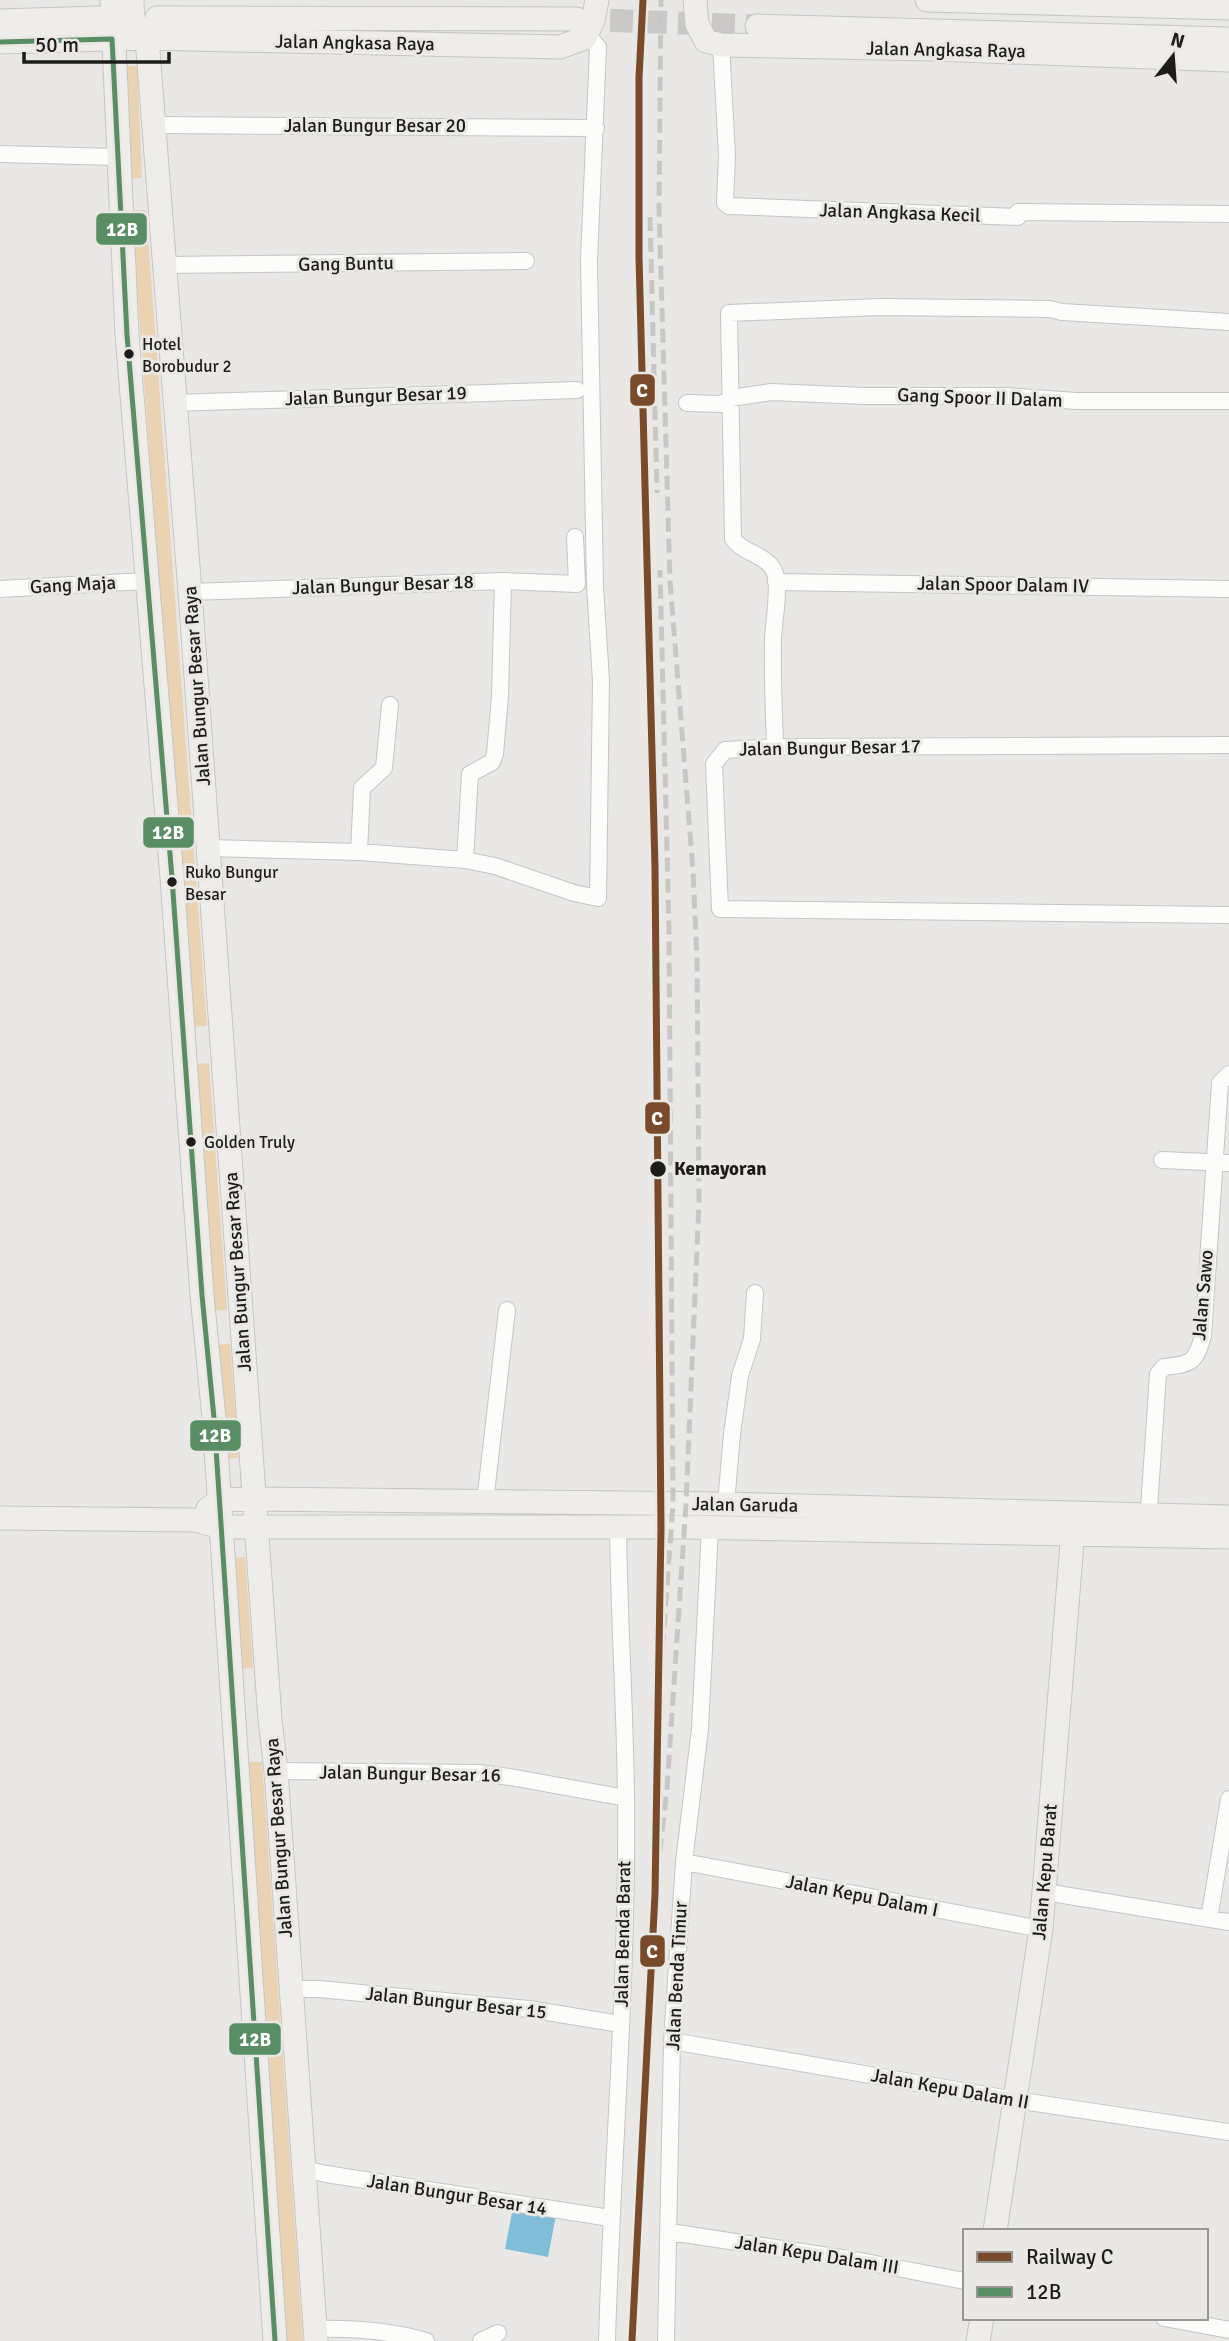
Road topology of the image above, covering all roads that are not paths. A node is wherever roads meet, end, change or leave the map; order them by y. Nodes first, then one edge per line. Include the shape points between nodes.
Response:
1 (132, 0) edge
2 (597, 0) edge
3 (695, 0) edge
4 (927, 0) edge
5 (1229, 8) edge
6 (106, 9) edge
7 (0, 21) edge
8 (757, 26) tunnel mouth
9 (152, 28) junction
10 (580, 28) junction
11 (1229, 39) edge
12 (112, 40) junction
13 (0, 42) edge
14 (721, 45) junction
15 (1229, 60) edge
16 (154, 125) junction
17 (596, 128) junction
18 (0, 154) edge
19 (118, 157) junction
20 (160, 195) junction
21 (120, 198) junction
22 (1229, 214) edge
23 (526, 261) dead end
24 (165, 265) junction
25 (1229, 322) edge
26 (577, 390) dead end
27 (731, 398) junction
28 (1229, 401) edge
29 (174, 403) junction
30 (687, 403) dead end
31 (575, 537) dead end
32 (146, 581) junction
33 (503, 582) junction
34 (776, 582) junction
35 (0, 589) edge
36 (1229, 589) edge
37 (190, 592) junction
38 (390, 705) dead end
39 (1229, 746) edge
40 (775, 747) junction
41 (209, 848) junction
42 (359, 852) junction
43 (465, 860) junction
44 (1229, 915) edge
45 (1229, 1074) edge
46 (1162, 1160) dead end
47 (1221, 1163) edge
48 (755, 1293) dead end
49 (507, 1310) dead end
50 (243, 1330) junction
51 (205, 1334) junction
52 (255, 1499) junction
53 (220, 1500) junction
54 (485, 1503) junction
55 (726, 1504) junction
56 (1229, 1517) edge
57 (0, 1518) edge
58 (195, 1520) junction
59 (1074, 1522) junction
60 (1148, 1524) junction
61 (256, 1526) junction
62 (222, 1527) junction
63 (618, 1527) junction
64 (710, 1528) junction
65 (1229, 1537) edge
66 (234, 1719) junction
67 (270, 1720) junction
68 (275, 1772) junction
69 (626, 1798) junction
70 (1229, 1799) edge
71 (684, 1863) junction
72 (1045, 1892) junction
73 (1209, 1919) junction
74 (1229, 1922) edge
75 (1041, 1929) junction
76 (290, 1989) junction
77 (620, 2024) junction
78 (672, 2041) junction
79 (1015, 2100) junction
80 (1229, 2132) edge
81 (304, 2169) junction
82 (610, 2218) junction
83 (995, 2229) edge
84 (670, 2232) junction
85 (963, 2281) edge
86 (982, 2320) edge
87 (1175, 2320) edge
88 (1229, 2330) edge
89 (498, 2333) dead end
90 (316, 2335) edge
91 (275, 2341) edge
92 (426, 2341) edge
93 (481, 2341) edge
94 (607, 2341) edge
95 (666, 2341) edge
96 (978, 2341) edge

1 - 9 main road, Jalan Bungur Besar Raya via 132,20 138,31
2 - 10 main road via 593,20
3 - 14 main road via 697,24 706,41
4 - 5 main road
6 - 7 main road
6 - 12 main road, Jalan Bungur Besar Raya
8 - 11 main road, Jalan Angkasa Raya
9 - 10 main road, Jalan Angkasa Raya
9 - 12 main road, Jalan Angkasa Raya
9 - 16 main road, Jalan Bungur Besar Raya
10 - 17 street via 598,47
12 - 13 main road, Jalan Angkasa Raya
12 - 19 main road, Jalan Bungur Besar Raya
14 - 15 main road, Jalan Angkasa Raya
14 - 22 street, Jalan Angkasa Kecil via 725,203 729,206 1018,217 1018,212
16 - 17 street, Jalan Bungur Besar 20
16 - 20 main road, Jalan Bungur Besar Raya
17 - 43 street via 589,261 601,681 598,898
18 - 19 street
19 - 21 main road, Jalan Bungur Besar Raya
20 - 21 main road
20 - 24 main road, Jalan Bungur Besar Raya
21 - 32 main road, Jalan Bungur Besar Raya
23 - 24 street, Gang Buntu
24 - 29 main road, Jalan Bungur Besar Raya
25 - 27 street via 1050,309 880,307 731,312
26 - 29 street, Jalan Bungur Besar 19
27 - 28 street, Gang Spoor II Dalam via 771,392
27 - 30 street, Gang Spoor II Dalam via 722,404
27 - 34 street via 733,539 772,568
29 - 37 main road, Jalan Bungur Besar Raya
31 - 33 street, Jalan Bungur Besar 18 via 576,584
32 - 35 street, Gang Maja
32 - 51 main road, Jalan Bungur Besar Raya
33 - 37 street, Jalan Bungur Besar 18
33 - 43 street via 495,754 492,762 470,774
34 - 36 street, Jalan Spoor Dalam IV
34 - 40 street
37 - 41 main road, Jalan Bungur Besar Raya
38 - 42 street via 384,768 362,788
39 - 40 street, Jalan Bungur Besar 17
40 - 44 street, Jalan Bungur Besar 17 via 725,750 714,764 720,909
41 - 42 street
41 - 50 main road, Jalan Bungur Besar Raya
42 - 43 street
45 - 47 street, Jalan Sawo via 1220,1083
46 - 47 street
47 - 60 street, Jalan Sawo via 1197,1357 1187,1364 1164,1367 1157,1374
48 - 55 street via 752,1339 740,1376 732,1434
49 - 54 street
50 - 51 main road
50 - 52 main road, Jalan Bungur Besar Raya
51 - 53 main road, Jalan Bungur Besar Raya
52 - 53 main road, Jalan Garuda
52 - 54 main road, Jalan Garuda
52 - 61 main road, Jalan Bungur Besar Raya
53 - 58 main road
53 - 62 main road, Jalan Bungur Besar Raya
54 - 55 main road, Jalan Garuda
55 - 59 main road, Jalan Garuda
56 - 60 main road, Jalan Garuda
57 - 58 main road, Jalan Garuda
58 - 62 main road, Jalan Garuda
59 - 60 main road, Jalan Garuda
59 - 64 main road, Jalan Garuda
59 - 72 main road, Jalan Kepu Barat
60 - 65 main road, Jalan Garuda
61 - 62 main road, Jalan Garuda
61 - 63 main road, Jalan Garuda
61 - 67 main road, Jalan Bungur Besar Raya
62 - 66 main road, Jalan Bungur Besar Raya
63 - 64 main road, Jalan Garuda
63 - 69 street, Jalan Benda Barat
64 - 71 street, Jalan Benda Timur via 700,1729
66 - 67 main road
66 - 91 main road, Jalan Bungur Besar Raya
67 - 68 main road, Jalan Bungur Besar Raya
68 - 69 street, Jalan Bungur Besar 16 via 479,1773
68 - 76 main road, Jalan Bungur Besar Raya
69 - 77 street, Jalan Benda Barat
70 - 73 street
71 - 75 street, Jalan Kepu Dalam I
71 - 78 street, Jalan Benda Timur
72 - 73 street
72 - 75 main road, Jalan Kepu Barat
73 - 74 street
75 - 79 main road, Jalan Kepu Barat
76 - 77 street, Jalan Bungur Besar 15 via 502,2006
76 - 81 main road, Jalan Bungur Besar Raya
77 - 82 street, Jalan Benda Barat
78 - 79 street, Jalan Kepu Dalam II
78 - 84 street, Jalan Benda Timur
79 - 80 street, Jalan Kepu Dalam II
79 - 83 main road, Jalan Kepu Barat
81 - 82 street, Jalan Bungur Besar 14
81 - 90 main road, Jalan Bungur Besar Raya
82 - 94 street, Jalan Benda Barat
84 - 85 street, Jalan Kepu Dalam III
84 - 95 street, Jalan Benda Timur
86 - 96 main road
87 - 88 street
89 - 93 street
90 - 92 street via 337,2328

